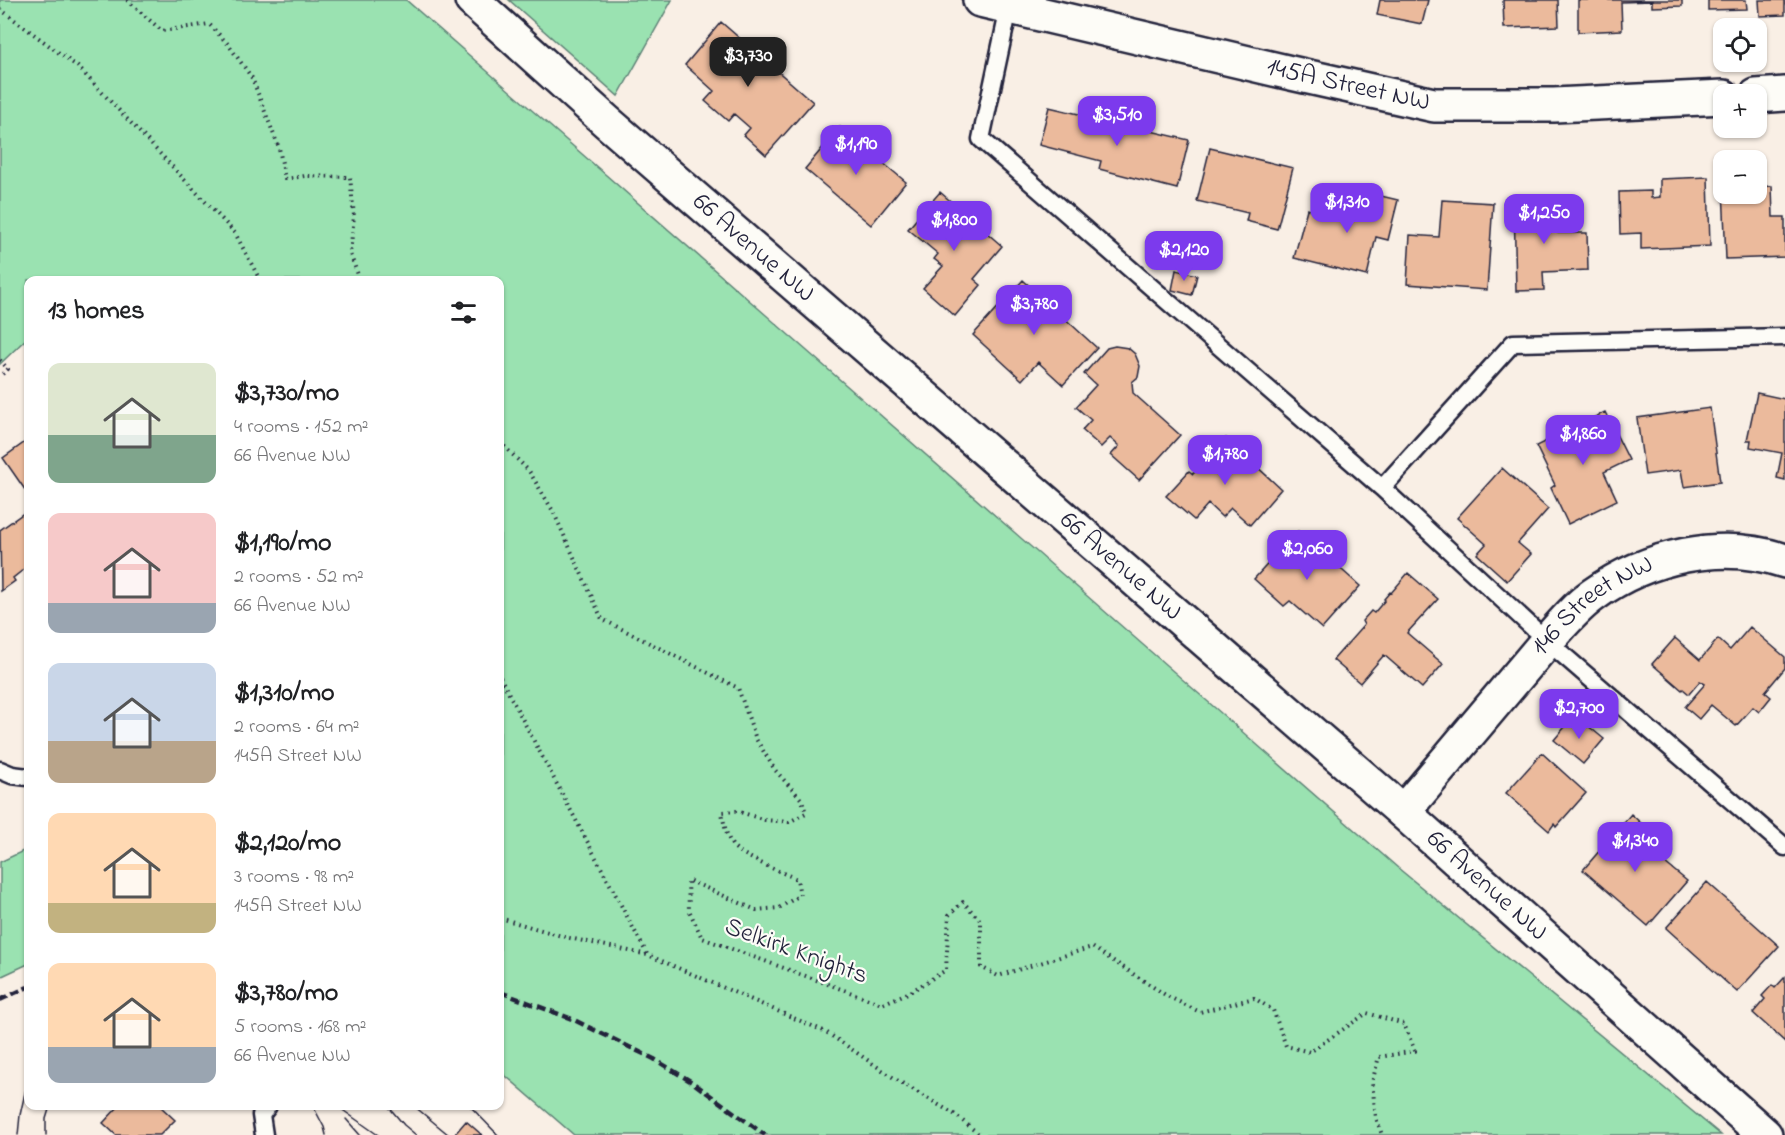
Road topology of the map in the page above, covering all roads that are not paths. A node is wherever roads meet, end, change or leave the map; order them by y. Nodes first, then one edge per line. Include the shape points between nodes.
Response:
1 (472, 0) edge
2 (994, 4) edge
3 (1785, 94) edge
4 (1767, 95) edge
5 (1713, 98) edge
6 (1785, 337) edge
7 (1382, 488) junction
8 (1785, 561) edge
9 (1547, 641) junction
10 (0, 770) edge
11 (24, 776) edge
12 (1403, 812) junction
13 (1785, 847) edge
14 (264, 1110) edge
15 (264, 1135) edge
16 (1765, 1135) edge

1 - 12 street, 66 Avenue NW via 606,121
2 - 5 street, 145A Street NW via 1434,105 1554,105
2 - 7 lane via 981,139
3 - 4 street
6 - 7 lane via 1513,343
7 - 9 lane
8 - 9 street, 146 Street NW via 1767,555 1709,552 1647,566 1592,596
9 - 12 street, 146 Street NW
9 - 13 lane
10 - 11 lane
12 - 16 street, 66 Avenue NW
14 - 15 lane via 261,1114

